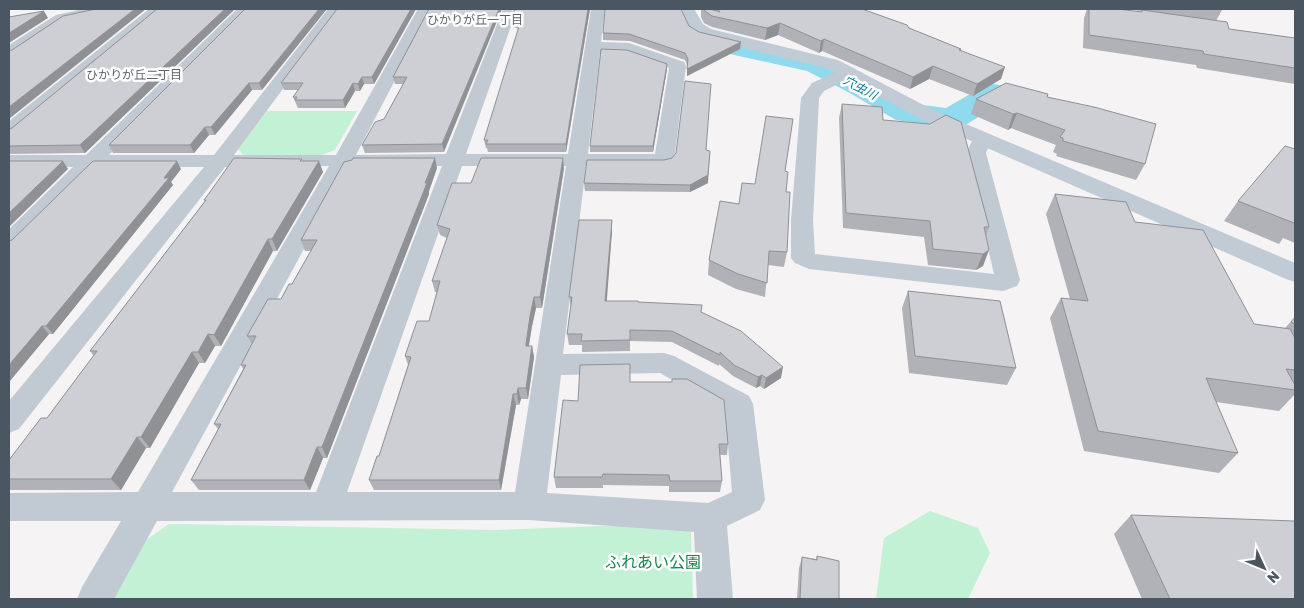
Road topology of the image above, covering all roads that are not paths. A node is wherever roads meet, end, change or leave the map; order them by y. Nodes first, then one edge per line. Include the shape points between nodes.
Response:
1 (100, 9) edge
2 (158, 9) edge
3 (245, 9) edge
4 (335, 9) edge
5 (425, 9) edge
6 (510, 9) edge
7 (598, 9) edge
8 (686, 9) edge
9 (13, 46) edge
10 (593, 46) junction
11 (848, 72) junction
12 (9, 130) edge
13 (982, 139) junction
14 (343, 160) junction
15 (454, 160) junction
16 (577, 160) junction
17 (9, 161) edge
18 (90, 161) junction
19 (219, 161) junction
20 (9, 242) edge
21 (1295, 273) edge
22 (549, 365) junction
23 (9, 422) edge
24 (147, 506) junction
25 (529, 506) junction
26 (9, 507) edge
27 (326, 507) junction
28 (710, 518) junction
29 (95, 599) edge
30 (715, 599) edge

1 - 9 street via 61,18
2 - 12 street
3 - 18 street
4 - 19 street
5 - 14 street
6 - 15 street
7 - 10 street
8 - 11 street via 696,27 704,33 804,56
10 - 16 street
10 - 16 street via 628,48 678,66 664,160
11 - 13 street via 926,114
11 - 13 street via 818,88 810,98 802,220 803,258 1003,283 1008,280 976,153
13 - 21 street
14 - 15 street
14 - 19 street
14 - 24 street
15 - 16 street
15 - 27 street
16 - 22 street
17 - 18 street
18 - 19 street
18 - 20 street
19 - 23 street
22 - 25 street
22 - 28 street via 664,363 739,404 749,500
24 - 26 street
24 - 27 street
24 - 29 street
25 - 27 street
25 - 28 street
28 - 30 street

